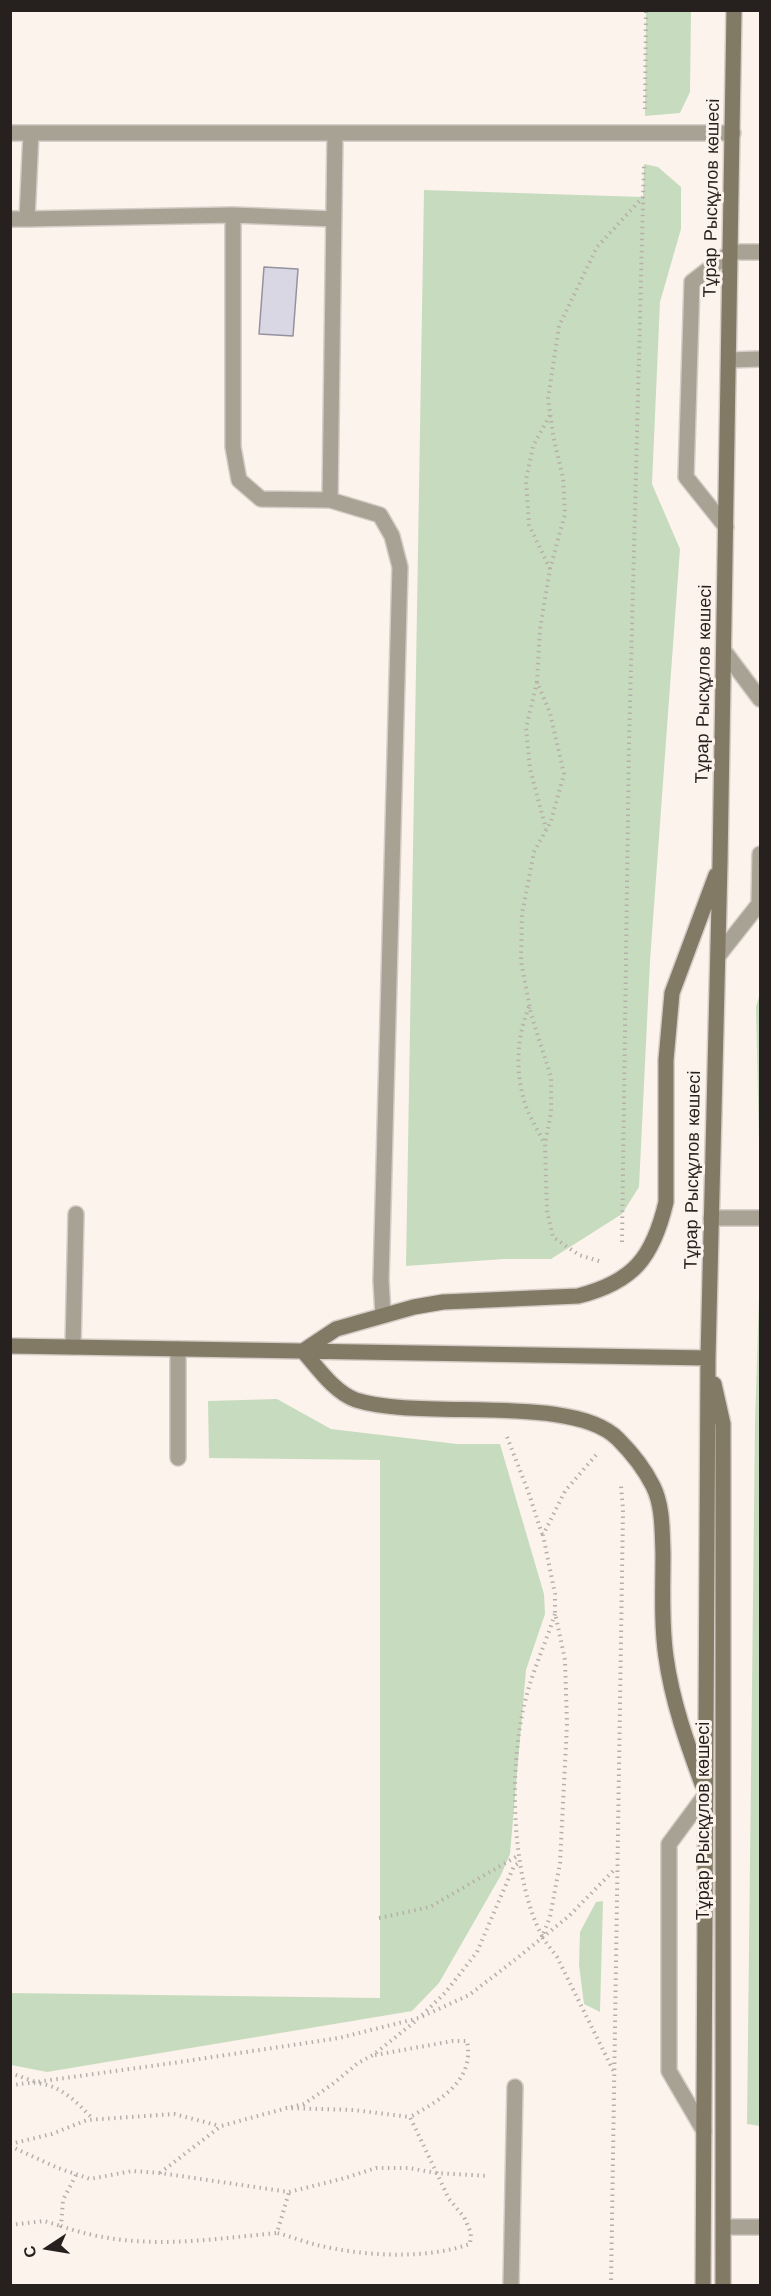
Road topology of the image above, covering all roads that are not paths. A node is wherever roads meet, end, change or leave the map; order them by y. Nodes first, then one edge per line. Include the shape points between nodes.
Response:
1 (734, 10) edge
2 (10, 133) edge
3 (31, 133) junction
4 (733, 133) junction
5 (335, 134) junction
6 (232, 215) junction
7 (10, 219) edge
8 (27, 219) junction
9 (334, 219) junction
10 (731, 252) junction
11 (760, 252) edge
12 (760, 359) edge
13 (729, 360) junction
14 (330, 500) junction
15 (726, 527) junction
16 (724, 651) junction
17 (760, 699) edge
18 (760, 854) edge
19 (720, 863) junction
20 (718, 956) junction
21 (76, 1214) dead end
22 (711, 1218) junction
23 (760, 1218) edge
24 (383, 1315) junction
25 (10, 1346) edge
26 (73, 1347) junction
27 (178, 1349) junction
28 (303, 1351) junction
29 (708, 1358) junction
30 (178, 1458) dead end
31 (706, 1794) junction
32 (514, 2087) dead end
33 (704, 2132) junction
34 (723, 2227) junction
35 (760, 2227) edge
36 (511, 2286) edge
37 (703, 2286) edge
38 (723, 2286) edge

1 - 4 street, Тұрар Рысқұлов көшесі
2 - 3 street
3 - 5 street
3 - 8 street
4 - 5 street
4 - 10 street, Тұрар Рысқұлов көшесі
5 - 9 street
6 - 8 street
6 - 9 street
6 - 14 street via 233,447 239,480 261,499
7 - 8 street
9 - 14 street
10 - 11 street
10 - 13 street, Тұрар Рысқұлов көшесі
10 - 15 street via 692,282 686,477
12 - 13 street
13 - 15 street, Тұрар Рысқұлов көшесі
14 - 24 street via 380,515 392,536 400,567
15 - 16 street, Тұрар Рысқұлов көшесі
16 - 17 street
16 - 19 street, Тұрар Рысқұлов көшесі
18 - 20 street via 759,904
19 - 20 street, Тұрар Рысқұлов көшесі
19 - 24 street via 672,993 666,1060 666,1202 661,1223 644,1258 621,1279 578,1296 443,1302
20 - 22 street, Тұрар Рысқұлов көшесі
21 - 26 street
22 - 23 street
22 - 29 street, Тұрар Рысқұлов көшесі
24 - 28 street via 336,1329
25 - 26 street
26 - 27 street
27 - 28 street
27 - 30 street
28 - 29 street
28 - 31 street via 328,1380 354,1400 389,1406 554,1414 602,1427 628,1449 654,1487 662,1518 666,1657 683,1731
29 - 31 street, Тұрар Рысқұлов көшесі
29 - 34 street, Тұрар Рысқұлов көшесі via 723,1424
31 - 33 street, Тұрар Рысқұлов көшесі
31 - 33 street via 669,1844 669,2071
32 - 36 street
33 - 37 street, Тұрар Рысқұлов көшесі
34 - 35 street
34 - 38 street, Тұрар Рысқұлов көшесі

